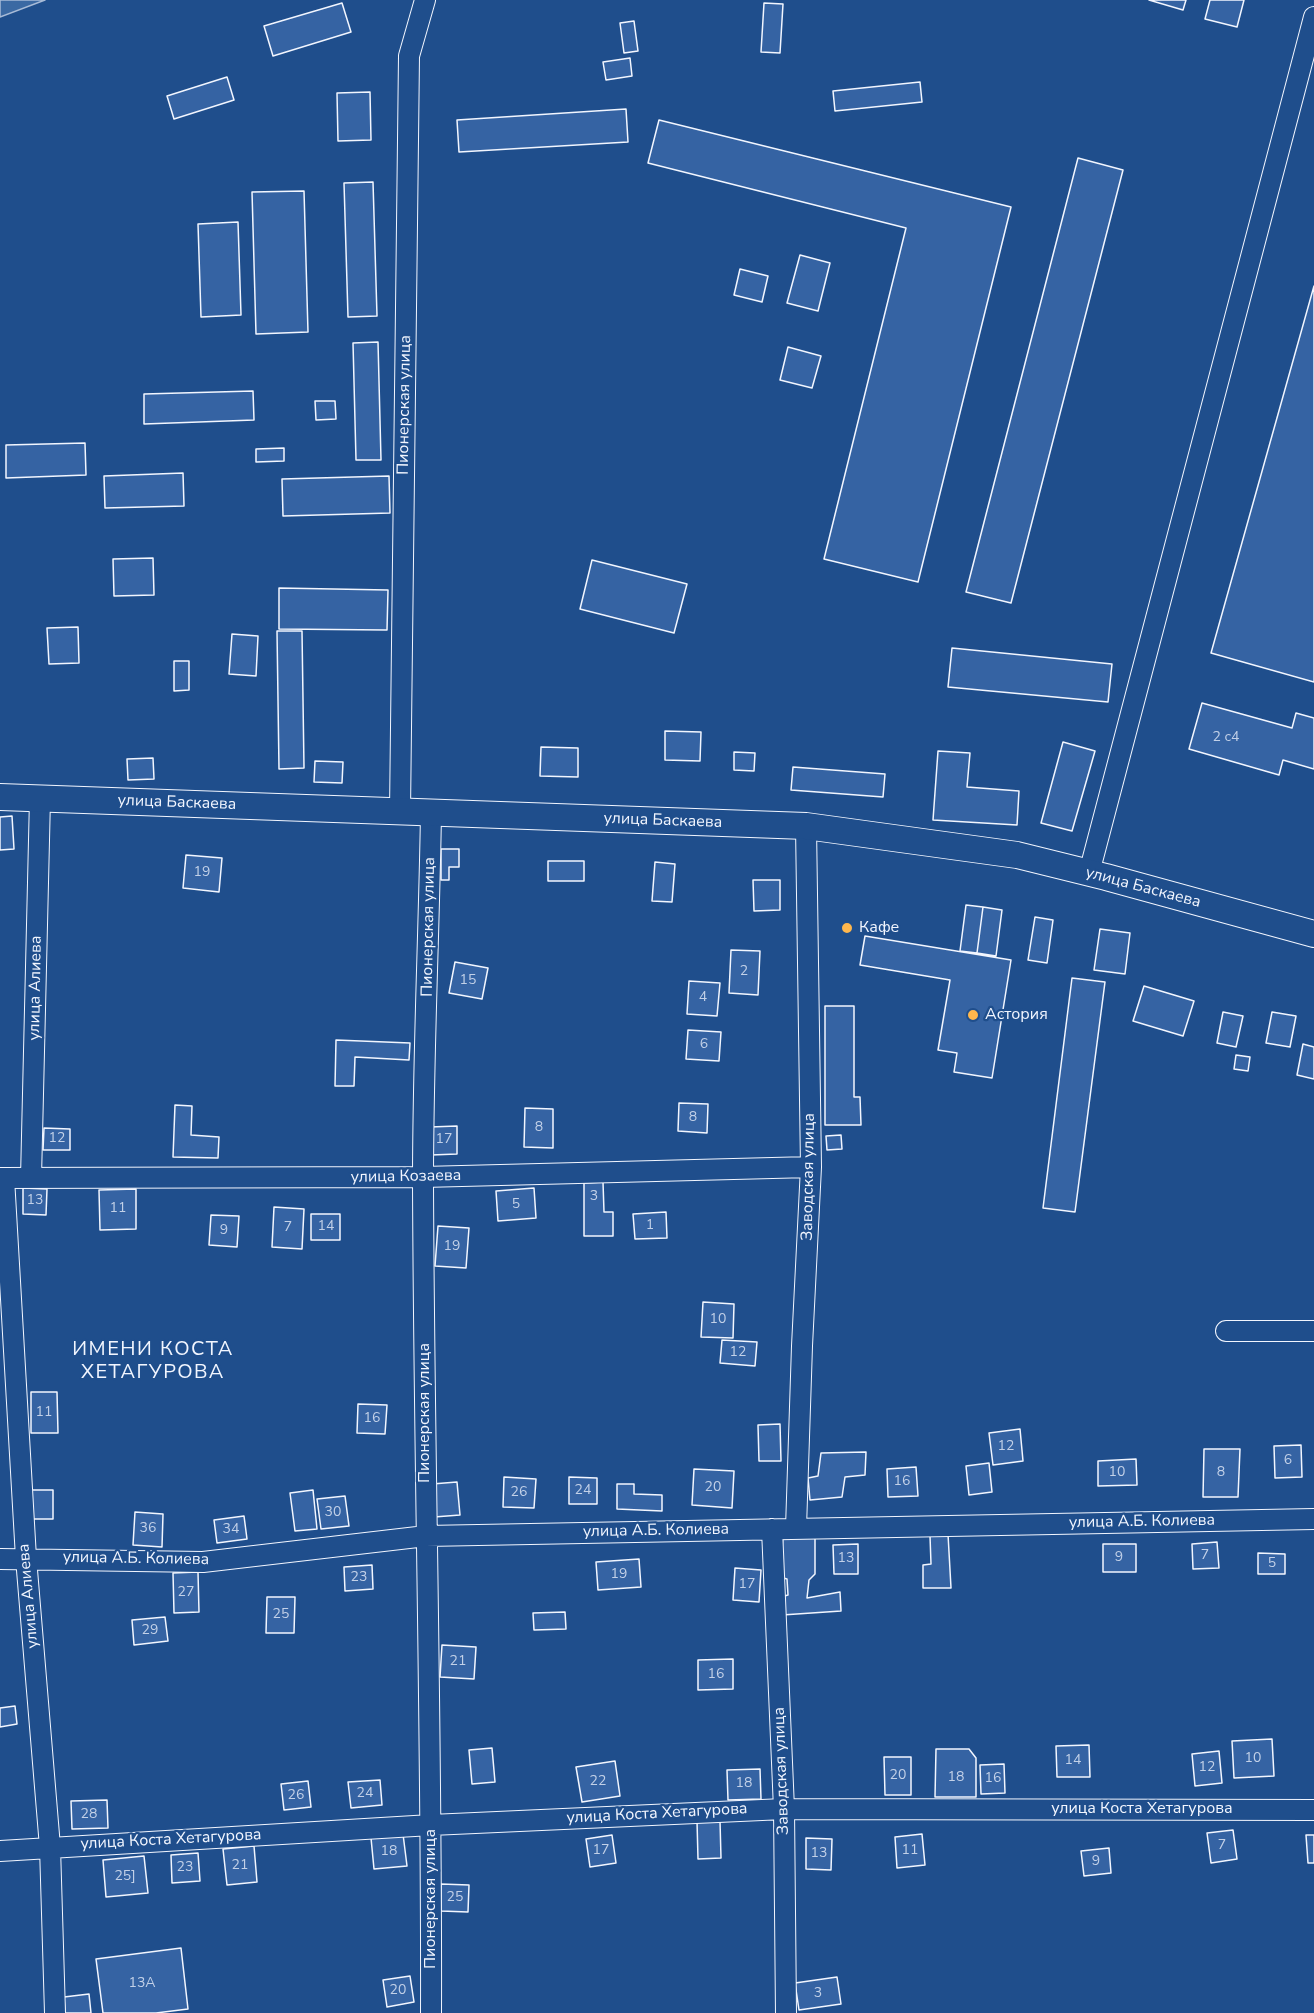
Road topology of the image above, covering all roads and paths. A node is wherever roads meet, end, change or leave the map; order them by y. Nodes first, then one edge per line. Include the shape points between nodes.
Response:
1 (425, 0) edge
2 (1314, 17) edge
3 (0, 796) edge
4 (40, 798) junction
5 (400, 811) junction
6 (431, 813) junction
7 (806, 826) junction
8 (1089, 873) junction
9 (1314, 934) edge
10 (811, 1167) junction
11 (423, 1177) junction
12 (2, 1178) edge
13 (31, 1178) junction
14 (1226, 1331) dead end
15 (1314, 1331) edge
16 (1314, 1519) edge
17 (772, 1528) junction
18 (796, 1528) junction
19 (426, 1536) junction
20 (26, 1558) junction
21 (0, 1559) edge
22 (784, 1809) junction
23 (1314, 1810) edge
24 (431, 1825) junction
25 (50, 1847) junction
26 (0, 1851) edge
27 (55, 2013) edge
28 (431, 2013) edge
29 (786, 2013) edge

1 - 5 street, Пионерская улица via 409,56
2 - 8 street
3 - 4 main road, улица Баскаева
4 - 5 main road, улица Баскаева
4 - 13 street, улица Алиева
5 - 6 main road, улица Баскаева
6 - 7 main road, улица Баскаева
6 - 11 street, Пионерская улица
7 - 8 main road, улица Баскаева via 1017,855
7 - 10 street, Заводская улица
8 - 9 main road, улица Баскаева
10 - 11 street, улица Козаева
10 - 18 street, Заводская улица
11 - 13 street, улица Козаева
11 - 19 street, Пионерская улица
12 - 13 street, улица Козаева
12 - 20 street, улица Алиева
14 - 15 street
16 - 18 street, улица А.Б. Колиева
17 - 18 street, улица А.Б. Колиева
17 - 19 street, улица А.Б. Колиева
17 - 22 street, Заводская улица
19 - 20 street, улица А.Б. Колиева via 203,1562
19 - 24 street, Пионерская улица
20 - 21 street, улица А.Б. Колиева
20 - 25 street, улица Алиева
22 - 23 street, улица Коста Хетагурова
22 - 24 street, улица Коста Хетагурова
22 - 29 street, Заводская улица
24 - 25 street, улица Коста Хетагурова
24 - 28 street, Пионерская улица
25 - 26 street, улица Коста Хетагурова
25 - 27 street, улица Алиева

